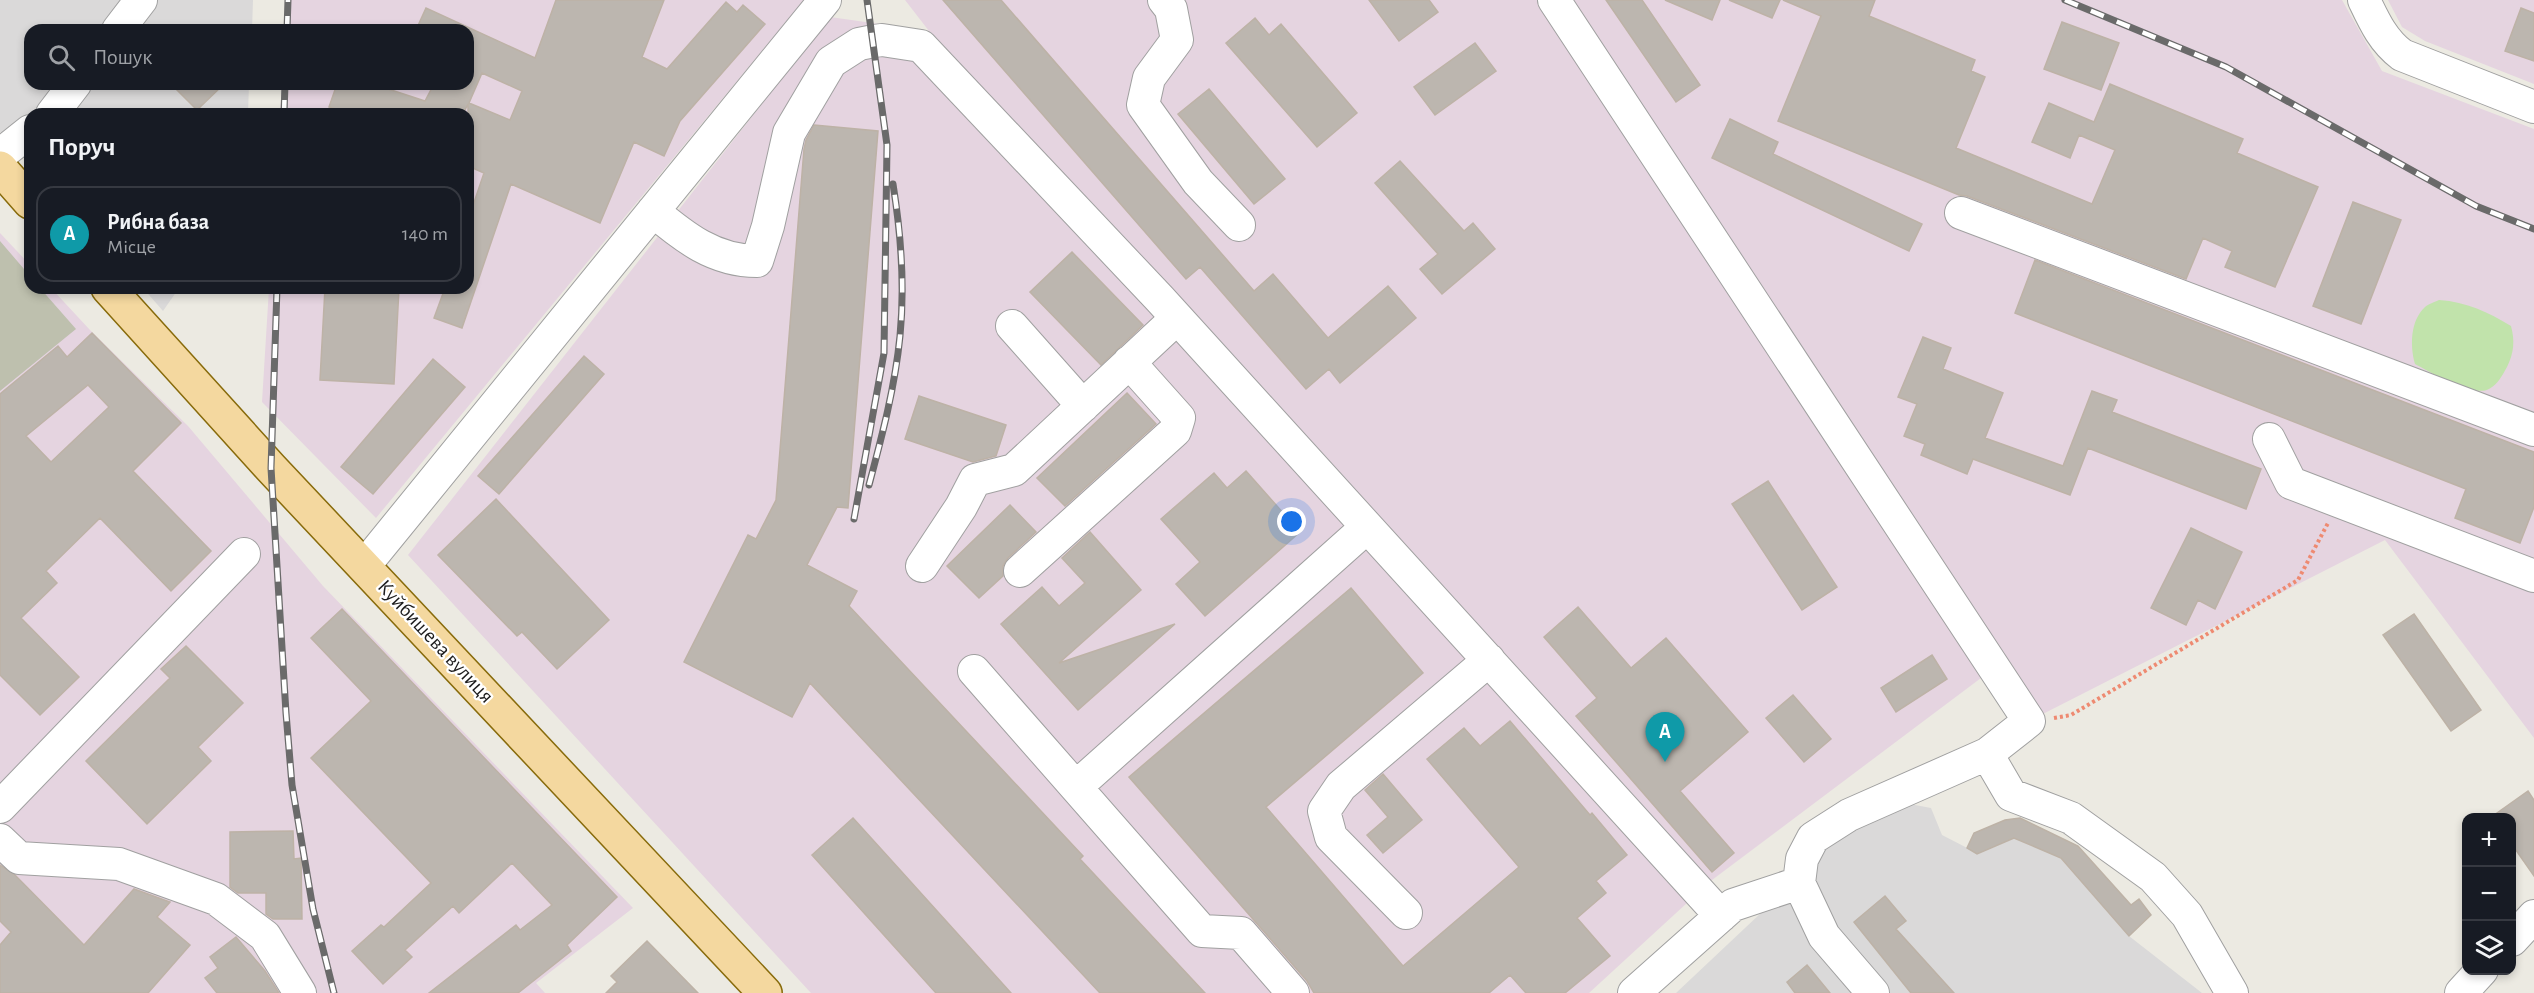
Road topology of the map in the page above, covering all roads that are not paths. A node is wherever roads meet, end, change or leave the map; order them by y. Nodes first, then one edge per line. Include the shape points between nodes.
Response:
1 (141, 0) edge
2 (825, 0) edge
3 (1164, 0) edge
4 (1554, 0) edge
5 (2364, 0) edge
6 (123, 24) edge
7 (70, 90) edge
8 (2534, 107) edge
9 (57, 108) edge
10 (24, 136) edge
11 (0, 155) edge
12 (0, 168) edge
13 (24, 195) edge
14 (653, 211) junction
15 (1961, 213) dead end
16 (1239, 225) dead end
17 (113, 294) edge
18 (1177, 318) junction
19 (1012, 326) dead end
20 (1129, 362) junction
21 (1083, 406) junction
22 (2534, 430) edge
23 (2269, 439) dead end
24 (1367, 527) junction
25 (244, 554) dead end
26 (365, 565) junction
27 (922, 566) dead end
28 (1020, 571) dead end
29 (2534, 576) edge
30 (1489, 660) junction
31 (974, 671) dead end
32 (1987, 754) junction
33 (1077, 786) junction
34 (0, 807) edge
35 (0, 840) edge
36 (1799, 883) junction
37 (1406, 914) dead end
38 (1721, 916) junction
39 (2534, 916) edge
40 (2516, 934) edge
41 (2477, 975) edge
42 (300, 993) edge
43 (765, 993) edge
44 (1293, 993) edge
45 (1634, 993) edge
46 (1873, 993) edge
47 (2232, 993) edge
48 (2461, 993) edge

1 - 6 street
2 - 14 street
3 - 16 street via 1171,9 1177,40 1149,78 1143,105 1198,182
4 - 32 street via 2029,721
5 - 8 street via 2379,31 2402,55
7 - 9 street
10 - 11 street
12 - 13 main road
14 - 18 street via 687,239 735,261 757,261 789,133 831,62 859,44 874,41 921,46
14 - 26 street
15 - 22 street
17 - 26 main road, Куйбишева вулиця
18 - 20 street
18 - 24 street
19 - 21 street
20 - 21 street
20 - 28 street via 1179,418 1175,431
21 - 27 street via 1014,470 975,480
23 - 29 street via 2291,483
24 - 30 street
24 - 33 street
25 - 34 street
26 - 43 main road, Куйбишева вулиця
30 - 37 street via 1341,786 1324,811 1330,837
30 - 38 street
31 - 33 street
32 - 36 street via 1850,815 1813,838 1802,860
32 - 47 street via 2011,795 2071,818 2153,878 2187,915
33 - 44 street via 1202,931 1241,933
35 - 42 street via 19,858 120,864 216,899 265,936
36 - 38 street via 1733,905
36 - 46 street via 1824,936
38 - 45 street
39 - 40 street
41 - 48 street

